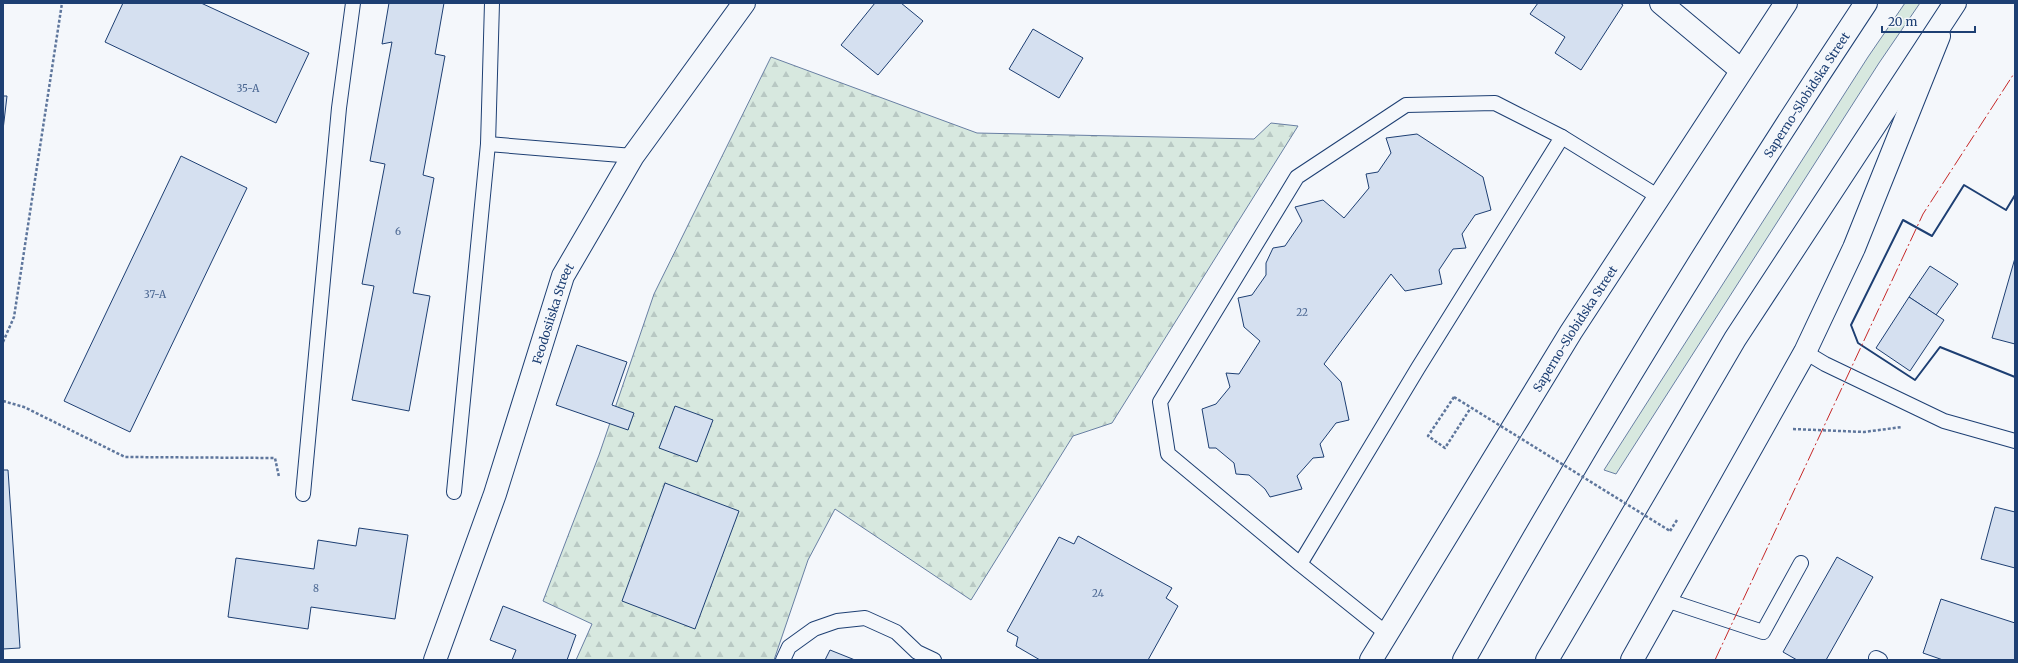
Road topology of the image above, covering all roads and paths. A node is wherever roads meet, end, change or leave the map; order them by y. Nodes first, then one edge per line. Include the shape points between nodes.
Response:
1 (62, 3) edge
2 (353, 3) edge
3 (492, 3) edge
4 (744, 3) edge
5 (1662, 3) edge
6 (1786, 3) edge
7 (1866, 3) edge
8 (1952, 7) edge
9 (1741, 70) junction
10 (1562, 137) junction
11 (488, 144) junction
12 (633, 156) junction
13 (1659, 197) junction
14 (3, 342) edge
15 (1805, 352) junction
16 (3, 401) edge
17 (1470, 409) dead end
18 (1944, 421) junction
19 (1790, 429) dead end
20 (2015, 441) edge
21 (280, 479) dead end
22 (454, 492) dead end
23 (303, 494) dead end
24 (1670, 531) dead end
25 (1300, 564) junction
26 (1800, 564) dead end
27 (1666, 600) junction
28 (1386, 633) junction
29 (435, 660) edge
30 (783, 660) edge
31 (934, 660) edge
32 (1371, 660) edge
33 (1464, 660) edge
34 (1547, 660) edge
35 (1632, 660) edge

1 - 14 path via 14,317
2 - 23 lane via 338,116
3 - 11 lane
4 - 12 street, Feodosiiska Street
5 - 9 street
6 - 9 street, Saperno-Slobidska Street
7 - 33 street, Saperno-Slobidska Street via 1689,276
8 - 15 street via 1854,248
8 - 34 street via 1735,339
9 - 13 street, Saperno-Slobidska Street
10 - 13 lane
10 - 25 lane
10 - 25 lane via 1495,103 1406,105 1297,178 1293,184 1160,402 1168,454
11 - 12 lane
11 - 22 lane
12 - 29 street, Feodosiiska Street via 563,276 495,494
13 - 28 street, Saperno-Slobidska Street via 1571,332
15 - 18 lane
15 - 27 street
16 - 21 path via 24,407 125,457 275,458
17 - 24 path, bridge via 1445,448 1428,436 1454,397
18 - 19 path via 1864,432
18 - 20 lane
25 - 28 lane
26 - 27 lane via 1764,632
27 - 35 street
28 - 32 street, Saperno-Slobidska Street
30 - 31 lane via 789,647 814,629 837,621 865,618 896,632 917,652

